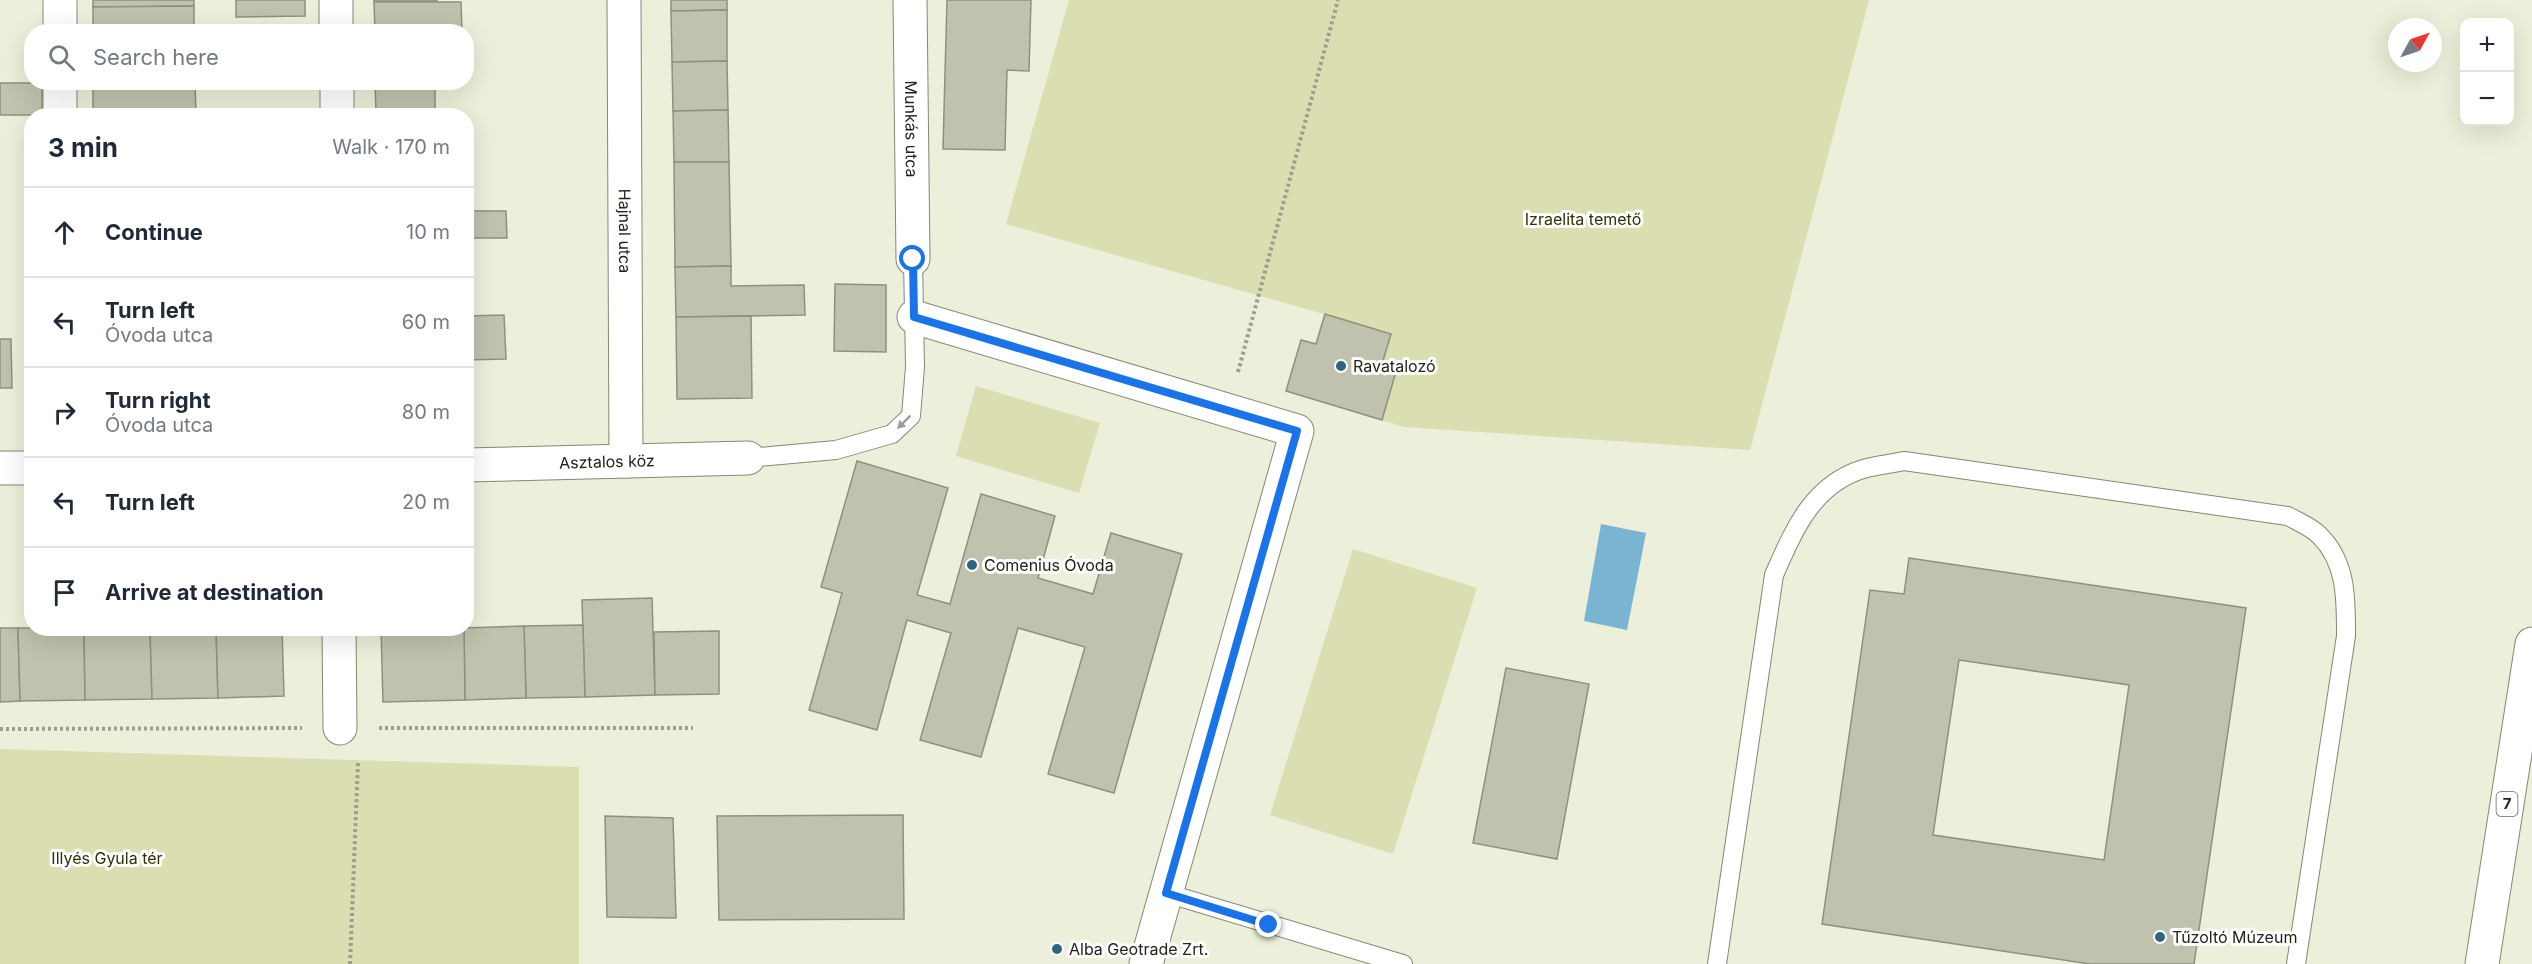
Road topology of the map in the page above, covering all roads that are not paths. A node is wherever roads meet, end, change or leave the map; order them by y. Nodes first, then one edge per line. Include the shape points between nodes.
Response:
1 (60, 0) edge
2 (336, 0) edge
3 (624, 0) edge
4 (910, 0) edge
5 (60, 24) edge
6 (336, 24) edge
7 (60, 90) edge
8 (337, 90) edge
9 (60, 108) edge
10 (337, 108) edge
11 (913, 259) joint
12 (914, 317) junction
13 (748, 458) joint
14 (626, 461) junction
15 (474, 465) edge
16 (0, 468) edge
17 (24, 468) edge
18 (340, 636) edge
19 (2532, 644) edge
20 (349, 740) road end
21 (1166, 893) junction
22 (1146, 964) edge
23 (1403, 964) edge
24 (1717, 964) edge
25 (2296, 964) edge
26 (2482, 964) edge

1 - 5 street
2 - 6 street
3 - 14 street, Hajnal utca
4 - 11 street, Munkás utca
7 - 9 street
8 - 10 street
11 - 12 lane
12 -> 13 lane via 911,416 892,434 836,450
12 - 21 street via 1297,431
13 - 14 street, Asztalos köz
14 - 15 street, Asztalos köz
16 - 17 street
18 - 20 street
19 - 26 street, 7
21 - 22 street
21 - 23 lane
24 - 25 lane via 1774,575 1796,524 1824,490 1862,469 1904,461 2288,516 2319,534 2336,557 2346,595 2346,636

